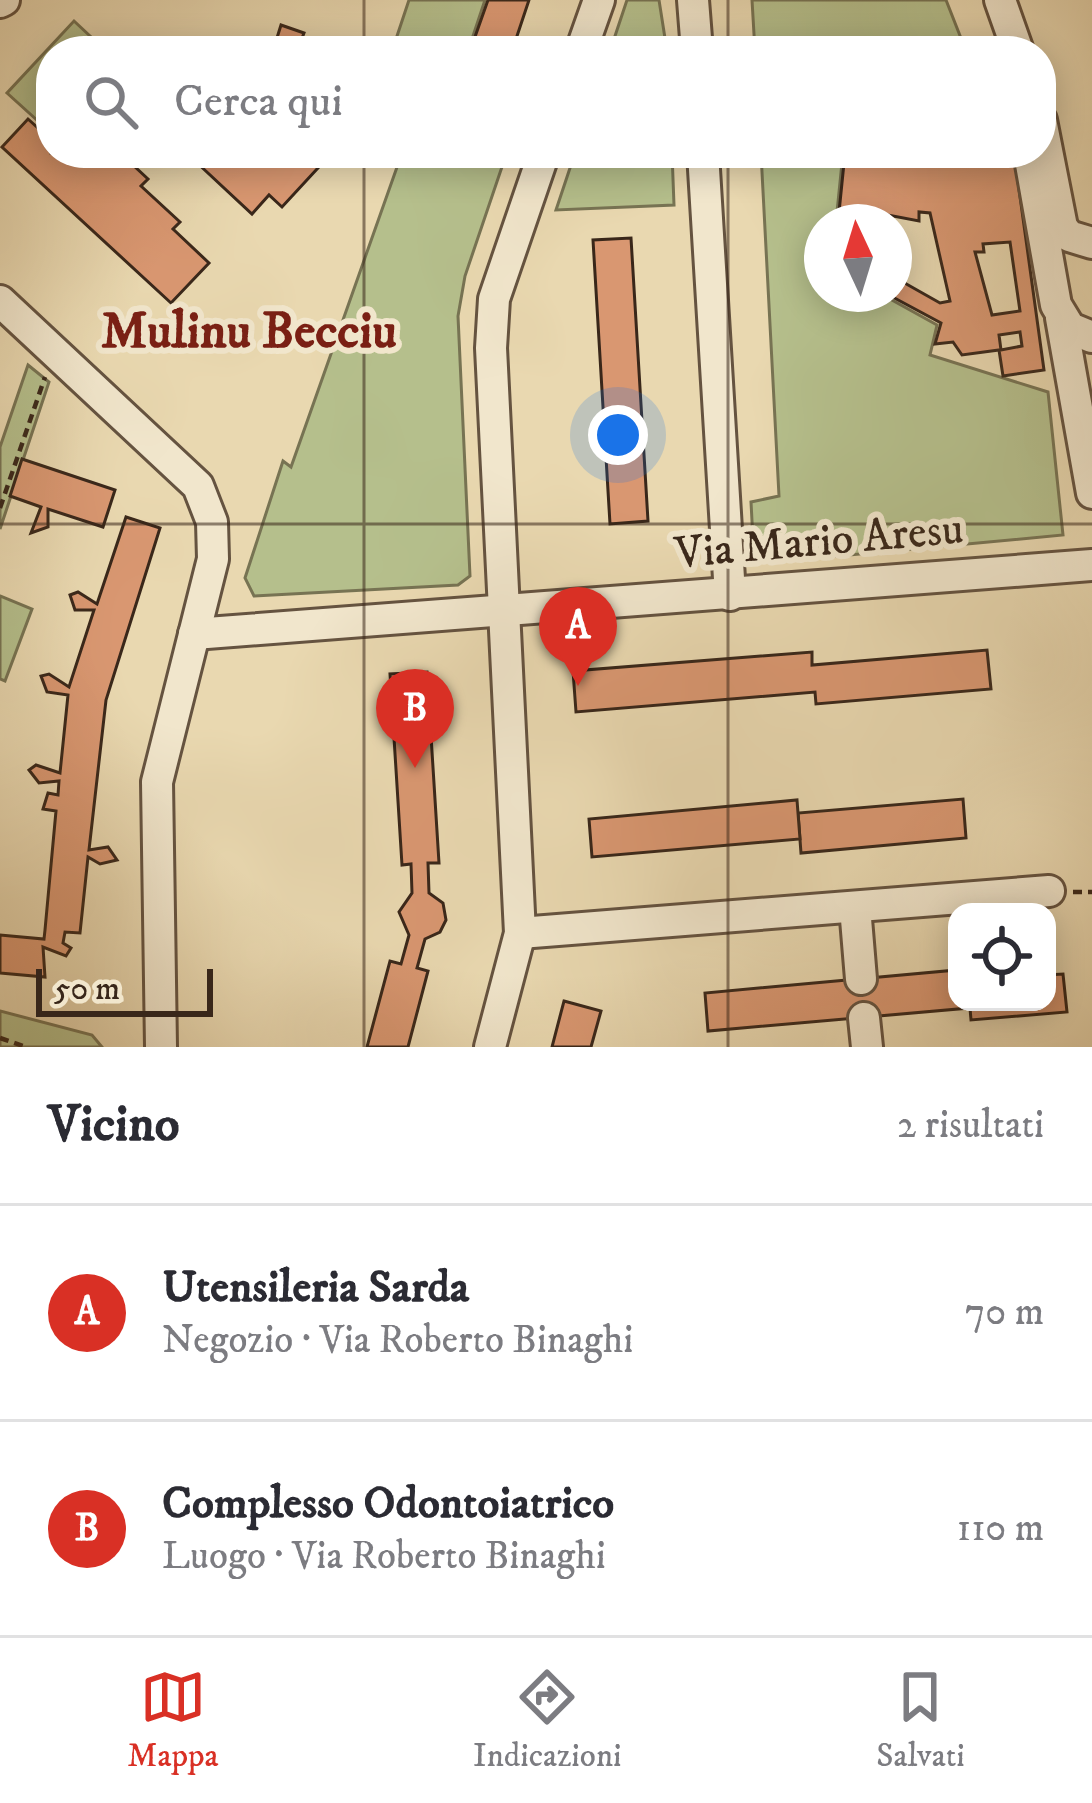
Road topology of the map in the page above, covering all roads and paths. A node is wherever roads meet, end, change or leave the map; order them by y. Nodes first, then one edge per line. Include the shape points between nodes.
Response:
1 (599, 0) edge
2 (693, 0) edge
3 (980, 0) edge
4 (1000, 0) edge
5 (586, 36) edge
6 (696, 36) edge
7 (991, 36) edge
8 (1013, 36) edge
9 (539, 168) edge
10 (704, 168) edge
11 (1032, 168) edge
12 (1049, 168) edge
13 (1084, 250) edge
14 (0, 301) edge
15 (1059, 303) junction
16 (1092, 337) edge
17 (54, 350) junction
18 (1082, 366) edge
19 (1092, 493) edge
20 (0, 508) edge
21 (1092, 566) edge
22 (730, 595) junction
23 (505, 613) junction
24 (194, 634) junction
25 (1049, 891) dead end
26 (855, 907) junction
27 (520, 934) junction
28 (861, 979) dead end
29 (0, 1038) edge
30 (26, 1047) edge
31 (161, 1047) edge
32 (490, 1047) edge

1 - 5 street
2 - 6 street
3 - 7 street
4 - 8 street
9 - 23 street via 494,299
10 - 22 street
11 - 15 street
12 - 13 street via 1058,217
13 - 15 street
14 - 17 street
15 - 16 street via 1075,332
15 - 18 street
17 - 20 path
17 - 24 street via 198,486 214,545
18 - 19 street
21 - 22 street, Via Mario Aresu
22 - 23 street, Via Mario Aresu
23 - 24 street, Via Mario Aresu
23 - 27 street
24 - 31 street via 158,782
25 - 26 street
26 - 27 street
26 - 28 street
27 - 32 street
29 - 30 path

